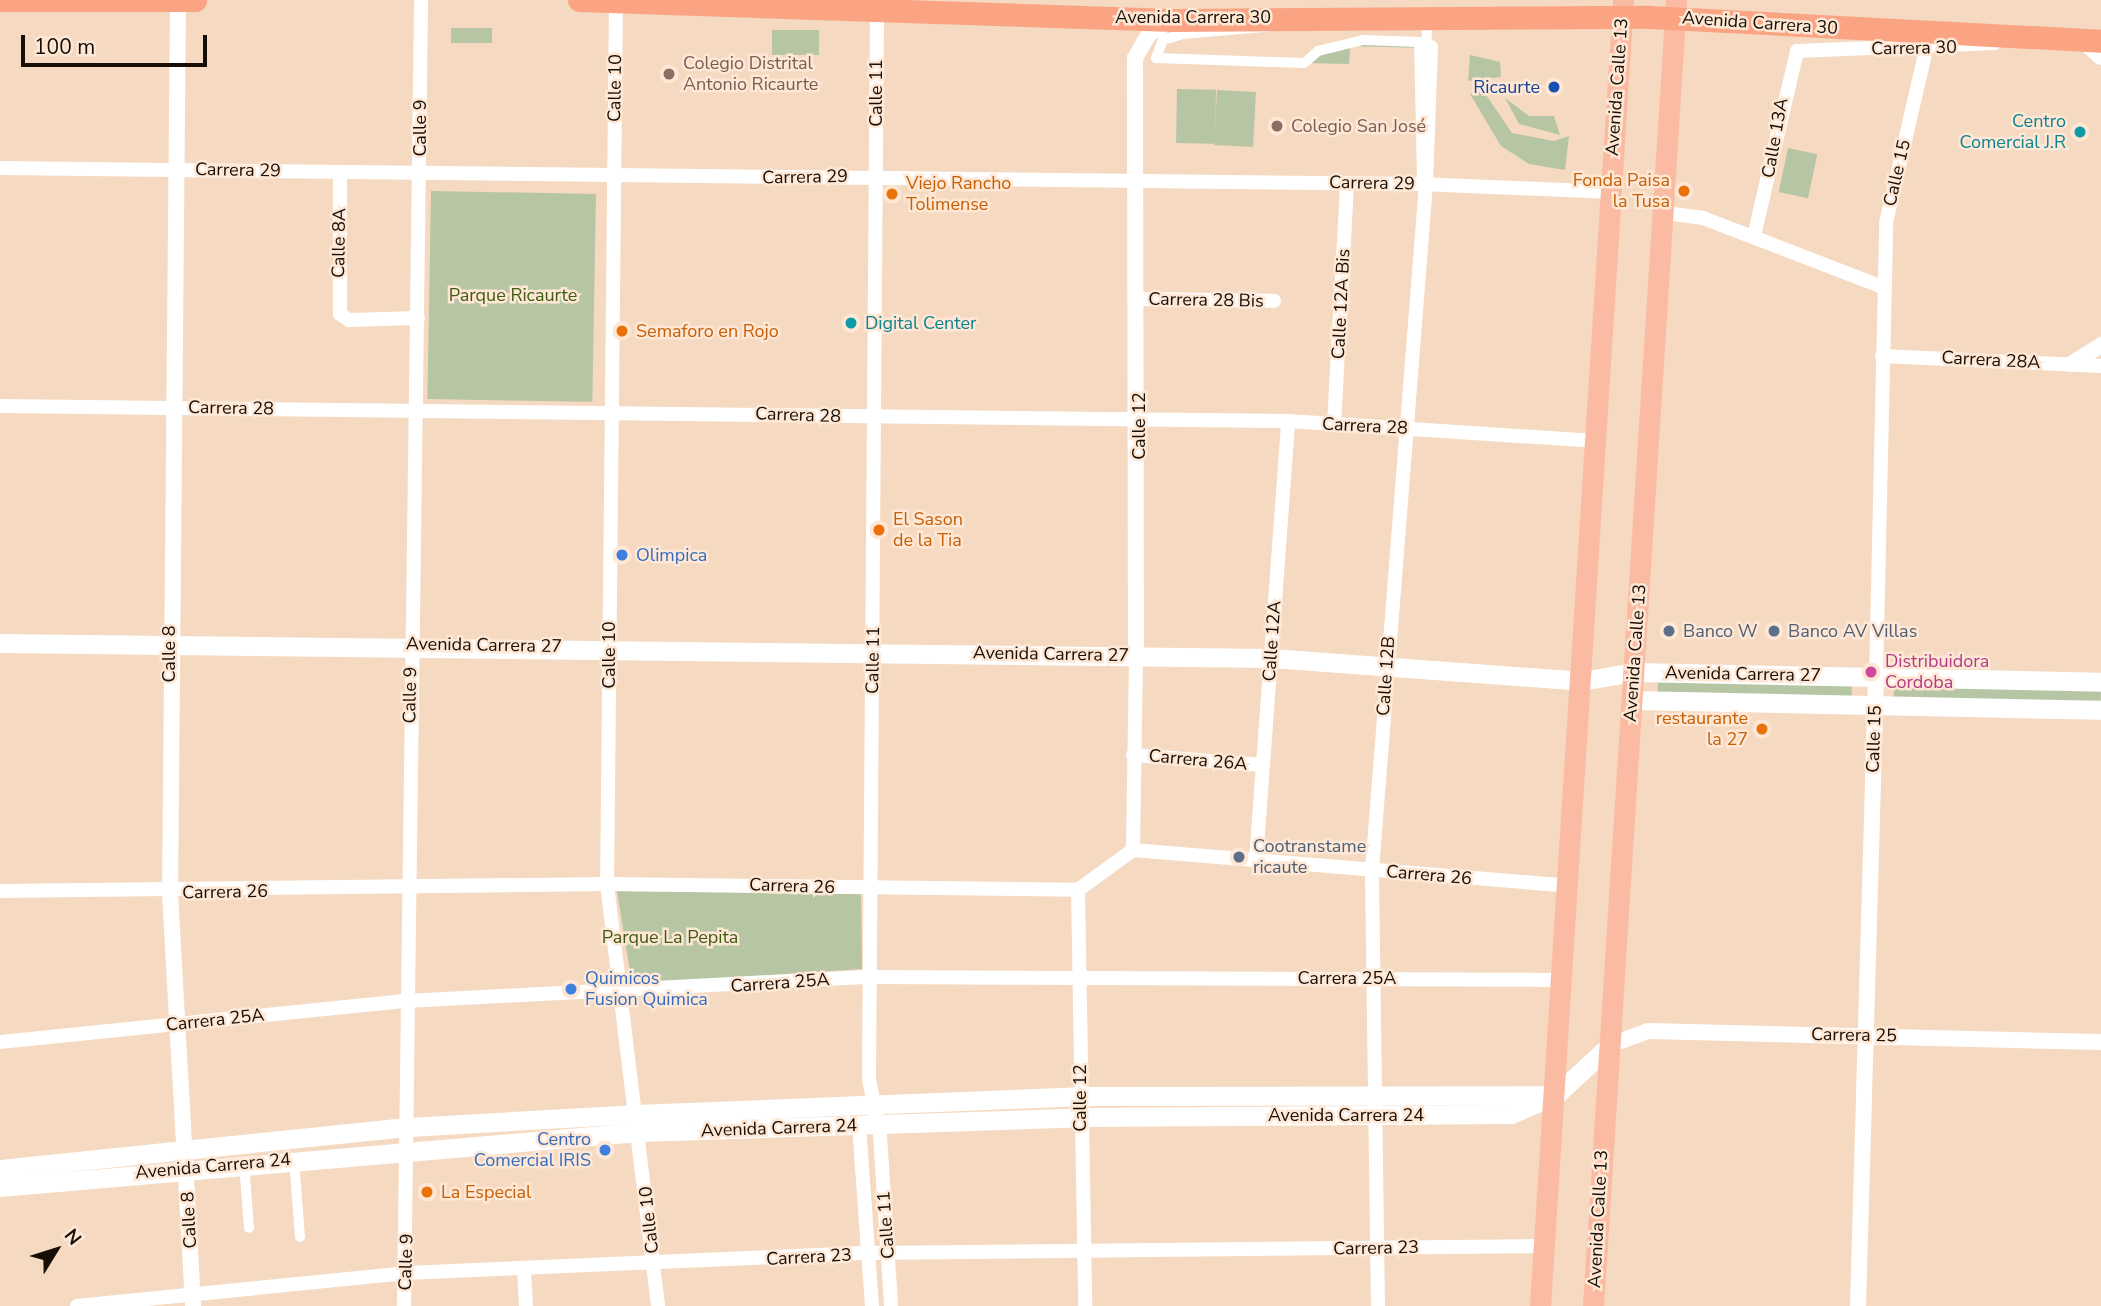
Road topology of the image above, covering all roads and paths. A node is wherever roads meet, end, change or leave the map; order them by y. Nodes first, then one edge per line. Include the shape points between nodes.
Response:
1 (0, 0) edge
2 (421, 0) edge
3 (579, 0) edge
4 (1623, 0) edge
5 (1676, 0) edge
6 (186, 1) edge
7 (616, 1) edge
8 (877, 12) junction
9 (1173, 20) junction
10 (2023, 38) junction
11 (2091, 40) edge
12 (1431, 47) dead end
13 (1805, 48) joint
14 (1926, 50) junction
15 (2101, 57) edge
16 (0, 168) edge
17 (1420, 168) joint
18 (176, 169) junction
19 (340, 172) junction
20 (420, 173) junction
21 (876, 176) junction
22 (614, 179) junction
23 (1135, 181) junction
24 (1347, 183) junction
25 (1426, 184) junction
26 (1611, 192) junction
27 (1664, 213) junction
28 (1755, 236) junction
29 (1883, 287) junction
30 (1138, 299) junction
31 (1274, 301) dead end
32 (418, 318) junction
33 (2101, 345) edge
34 (1882, 355) junction
35 (2071, 364) junction
36 (2101, 366) edge
37 (0, 406) edge
38 (172, 407) junction
39 (611, 410) junction
40 (416, 412) junction
41 (876, 417) junction
42 (1139, 419) junction
43 (1287, 421) junction
44 (1334, 425) junction
45 (1405, 429) junction
46 (1595, 441) junction
47 (0, 643) edge
48 (411, 644) junction
49 (168, 645) junction
50 (609, 648) junction
51 (874, 652) junction
52 (1136, 656) junction
53 (1271, 658) junction
54 (1387, 666) junction
55 (1634, 672) junction
56 (1876, 677) junction
57 (1581, 681) junction
58 (2101, 682) edge
59 (1632, 700) junction
60 (1874, 705) junction
61 (2101, 710) edge
62 (1133, 755) junction
63 (1263, 765) junction
64 (1133, 850) junction
65 (1256, 860) junction
66 (1372, 870) junction
67 (607, 884) junction
68 (1563, 886) junction
69 (867, 889) junction
70 (1077, 890) junction
71 (0, 891) edge
72 (408, 891) junction
73 (170, 893) junction
74 (1079, 975) junction
75 (869, 977) junction
76 (1370, 978) junction
77 (1563, 980) junction
78 (621, 994) junction
79 (407, 1001) junction
80 (175, 1024) junction
81 (1867, 1035) junction
82 (0, 1042) edge
83 (2101, 1042) edge
84 (1610, 1045) junction
85 (1370, 1094) junction
86 (1274, 1095) junction
87 (1556, 1095) junction
88 (1080, 1096) junction
89 (874, 1104) junction
90 (1372, 1115) junction
91 (1273, 1116) junction
92 (1080, 1117) junction
93 (638, 1123) junction
94 (868, 1125) junction
95 (409, 1127) junction
96 (409, 1148) junction
97 (294, 1159) junction
98 (186, 1160) junction
99 (244, 1163) junction
100 (0, 1169) edge
101 (0, 1187) edge
102 (249, 1228) dead end
103 (300, 1237) dead end
104 (1543, 1245) junction
105 (1377, 1248) junction
106 (1082, 1252) junction
107 (868, 1253) junction
108 (888, 1255) junction
109 (654, 1266) junction
110 (524, 1269) junction
111 (405, 1273) junction
112 (193, 1300) edge
113 (77, 1306) edge
114 (404, 1306) edge
115 (526, 1306) edge
116 (658, 1306) edge
117 (872, 1306) edge
118 (891, 1306) edge
119 (1085, 1306) edge
120 (1378, 1306) edge
121 (1541, 1306) edge
122 (1593, 1306) edge
123 (1858, 1306) edge

1 - 6 highway
2 - 20 street, Calle 9
3 - 7 highway, Avenida Carrera 30
4 - 26 main road, Avenida Calle 13
5 - 27 main road, Avenida Calle 13
6 - 18 street, Calle 8
7 - 8 highway, Avenida Carrera 30
7 - 22 street, Calle 10
8 - 9 highway, Avenida Carrera 30
8 - 21 street, Calle 11
9 - 10 highway, Avenida Carrera 30 via 1411,14 1649,17
9 - 23 street, Calle 12 via 1149,34 1135,58
10 - 11 highway, Avenida Carrera 30
10 - 14 street, Carrera 30
11 - 15 street
12 - 25 street, Calle 12B
13 - 14 street, Carrera 30
13 - 28 street, Calle 13A via 1790,65
14 - 29 street, Calle 15 via 1888,204
16 - 18 street, Carrera 29
17 - 17 street via 1422,180 1427,25 1199,30 1168,38 1157,49 1156,58 1304,63 1318,51 1363,40 1419,42
18 - 19 street, Carrera 29
18 - 38 street, Calle 8
19 - 20 street, Carrera 29
19 - 32 street, Calle 8A via 340,314 349,320
20 - 22 street, Carrera 29
20 - 32 street, Calle 9
21 - 22 street, Carrera 29
21 - 23 street, Carrera 29
21 - 41 street, Calle 11
22 - 39 street, Calle 10
23 - 24 street, Carrera 29
23 - 30 street, Calle 12
24 - 25 street, Carrera 29
24 - 44 street, Calle 12A Bis
25 - 26 street, Carrera 29
25 - 45 street, Calle 12B
26 - 46 main road, Avenida Calle 13
27 - 28 street via 1703,218
27 - 55 main road, Avenida Calle 13
28 - 29 street
29 - 34 street, Calle 15
30 - 31 street, Carrera 28 Bis
30 - 42 street, Calle 12
32 - 40 street, Calle 9
33 - 35 street
34 - 35 street, Carrera 28A
34 - 56 street, Calle 15
35 - 36 street, Carrera 28A
37 - 38 street, Carrera 28
38 - 40 street, Carrera 28
38 - 49 street, Calle 8
39 - 40 street, Carrera 28
39 - 41 street, Carrera 28
39 - 50 street, Calle 10
40 - 48 street, Calle 9
41 - 42 street, Carrera 28
41 - 51 street, Calle 11
42 - 43 street, Carrera 28
42 - 52 street, Calle 12
43 - 44 street, Carrera 28
43 - 53 street, Calle 12A
44 - 45 street, Carrera 28
45 - 46 street, Carrera 28
45 - 54 street, Calle 12B
46 - 57 main road, Avenida Calle 13
47 - 49 main road, Avenida Carrera 27
48 - 49 main road, Avenida Carrera 27
48 - 50 main road, Avenida Carrera 27
48 - 72 street, Calle 9
49 - 73 street, Calle 8
50 - 51 main road, Avenida Carrera 27
50 - 67 street, Calle 10
51 - 52 main road, Avenida Carrera 27
51 - 69 street, Calle 11
52 - 53 main road, Avenida Carrera 27
52 - 62 street, Calle 12
53 - 54 main road, Avenida Carrera 27
53 - 63 street, Calle 12A
54 - 57 main road, Avenida Carrera 27
54 - 66 street, Calle 12B
55 - 56 main road, Avenida Carrera 27
55 - 57 main road, Avenida Carrera 27
55 - 59 main road, Avenida Calle 13
56 - 58 main road, Avenida Carrera 27
56 - 60 street, Calle 15
57 - 68 main road, Avenida Calle 13
59 - 60 main road, Avenida Carrera 27
59 - 84 main road, Avenida Calle 13
60 - 61 main road, Avenida Carrera 27
60 - 81 street, Calle 15
62 - 63 street, Carrera 26A
62 - 64 street, Calle 12
63 - 65 street, Calle 12A
64 - 65 street, Carrera 26
64 - 70 street
65 - 66 street, Carrera 26
66 - 68 street, Carrera 26
66 - 76 street, Calle 12B
67 - 69 street, Carrera 26
67 - 72 street, Carrera 26
67 - 78 street, Calle 10
68 - 77 main road, Avenida Calle 13
69 - 70 street, Carrera 26
69 - 75 street, Calle 11
70 - 74 street, Calle 12
71 - 73 street, Carrera 26
72 - 73 street, Carrera 26
72 - 79 street, Calle 9
73 - 80 street, Calle 8
74 - 75 street, Carrera 25A
74 - 76 street, Carrera 25A
74 - 88 street, Calle 12
75 - 78 street, Carrera 25A
75 - 89 street, Calle 11
76 - 77 street, Carrera 25A
76 - 85 street, Calle 12B
77 - 87 main road, Avenida Calle 13
78 - 79 street, Carrera 25A
78 - 93 street, Calle 10
79 - 80 street, Carrera 25A
79 - 95 street, Calle 9
80 - 82 street, Carrera 25A
80 - 98 street, Calle 8
81 - 83 street, Carrera 25
81 - 84 street, Carrera 25 via 1648,1031
81 - 123 street, Calle 15
84 - 87 main road, Avenida Carrera 24
84 - 122 main road, Avenida Calle 13
85 - 86 main road, Avenida Carrera 24
85 - 87 main road, Avenida Carrera 24
85 - 90 street, Calle 12B
86 - 88 main road, Avenida Carrera 24
86 - 91 main road
87 - 90 main road, Avenida Carrera 24 via 1511,1114
87 - 104 main road, Avenida Calle 13
88 - 89 main road, Avenida Carrera 24
88 - 92 street, Calle 12
89 - 93 main road, Avenida Carrera 24
89 - 94 street, Calle 11
90 - 91 main road, Avenida Carrera 24
90 - 105 street, Calle 12B
91 - 92 main road, Avenida Carrera 24
92 - 94 main road, Avenida Carrera 24
92 - 106 street, Calle 12
93 - 94 main road, Avenida Carrera 24
93 - 95 main road, Avenida Carrera 24
93 - 96 main road, Avenida Carrera 24
93 - 109 street, Calle 10
94 - 107 street, Calle 11
94 - 108 street, Calle 11
95 - 96 street, Calle 9
95 - 98 main road, Avenida Carrera 24
96 - 97 main road, Avenida Carrera 24
96 - 111 street, Calle 9
97 - 99 main road, Avenida Carrera 24
97 - 103 street
98 - 99 main road, Avenida Carrera 24
98 - 100 main road, Avenida Carrera 24
98 - 101 main road, Avenida Carrera 24
98 - 112 street, Calle 8
99 - 102 street
104 - 105 street, Carrera 23
104 - 121 main road, Avenida Calle 13
105 - 106 street, Carrera 23
105 - 120 street, Calle 12B
106 - 108 street, Carrera 23
106 - 119 street, Calle 12
107 - 108 street, Carrera 23
107 - 109 street, Carrera 23
107 - 117 street, Calle 11
108 - 118 street, Calle 11
109 - 110 street, Carrera 23
109 - 116 street, Calle 10
110 - 111 street, Carrera 23
110 - 115 street
111 - 112 street, Carrera 23
111 - 114 street, Calle 9
112 - 113 street, Carrera 23

